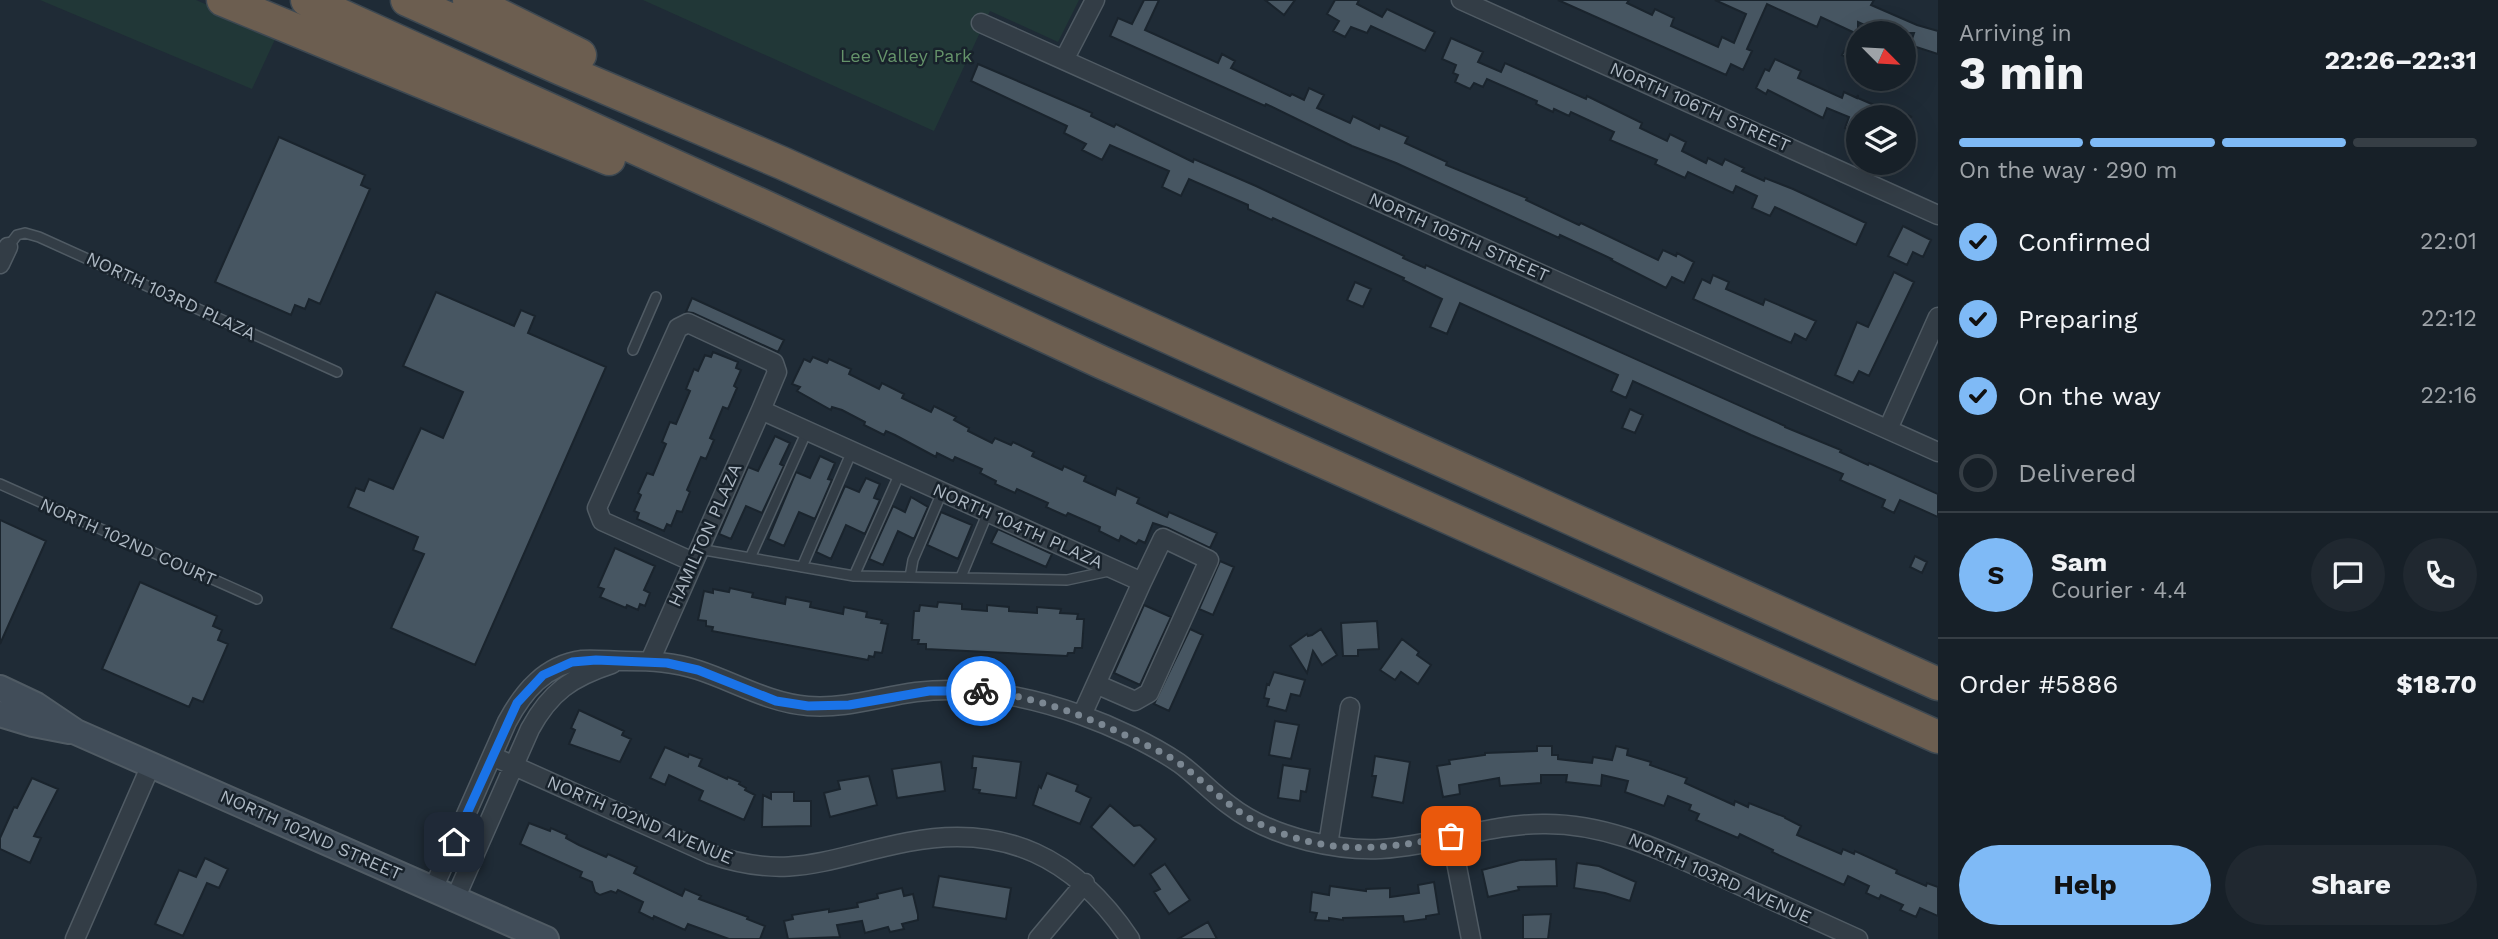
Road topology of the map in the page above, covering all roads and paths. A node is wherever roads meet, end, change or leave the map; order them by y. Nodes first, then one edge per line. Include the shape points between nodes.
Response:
1 (223, 0) edge
2 (307, 0) edge
3 (407, 0) edge
4 (469, 0) edge
5 (1095, 0) edge
6 (1461, 0) edge
7 (981, 23) dead end
8 (1064, 60) junction
9 (782, 163) junction
10 (1938, 215) edge
11 (8, 247) joint
12 (0, 264) edge
13 (923, 282) junction
14 (656, 297) dead end
15 (1938, 317) edge
16 (633, 350) dead end
17 (337, 372) dead end
18 (761, 410) junction
19 (1888, 429) junction
20 (807, 431) junction
21 (852, 451) junction
22 (1938, 452) edge
23 (900, 473) junction
24 (0, 484) edge
25 (942, 492) junction
26 (988, 512) junction
27 (696, 556) junction
28 (750, 558) junction
29 (802, 567) junction
30 (1115, 570) junction
31 (854, 576) junction
32 (911, 577) junction
33 (961, 577) junction
34 (1142, 582) junction
35 (257, 599) dead end
36 (622, 661) junction
37 (650, 661) junction
38 (1096, 684) junction
39 (1938, 684) edge
40 (0, 688) edge
41 (1350, 708) dead end
42 (0, 714) edge
43 (1082, 715) junction
44 (76, 732) junction
45 (1938, 737) edge
46 (492, 757) junction
47 (151, 765) junction
48 (514, 766) junction
49 (1451, 836) junction
50 (1328, 845) junction
51 (1085, 883) junction
52 (444, 894) junction
53 (75, 939) edge
54 (546, 939) edge
55 (1038, 939) edge
56 (1130, 939) edge
57 (1471, 939) edge
58 (1858, 939) edge

1 - 13 highway via 709,201
2 - 13 highway
3 - 9 highway
4 - 9 highway
5 - 8 street
6 - 10 street, NORTH 106TH STREET
7 - 8 street, NORTH 105TH STREET
8 - 19 street, NORTH 105TH STREET
9 - 39 highway
11 - 12 street
11 - 17 lane, NORTH 103RD PLAZA via 17,235 39,237
13 - 45 highway
14 - 16 lane
15 - 19 street
18 - 20 street, NORTH 104TH PLAZA
18 - 27 street, HAMILTON PLAZA
18 - 27 street, HAMILTON PLAZA via 777,372 774,363 688,323 678,328 597,508 602,521
19 - 22 street, NORTH 105TH STREET
20 - 21 street, NORTH 104TH PLAZA
20 - 28 lane
21 - 23 street, NORTH 104TH PLAZA
21 - 29 lane
23 - 25 street, NORTH 104TH PLAZA
23 - 31 lane
24 - 35 lane, NORTH 102ND COURT
25 - 26 street, NORTH 104TH PLAZA
25 - 32 lane via 913,560
26 - 30 street, NORTH 104TH PLAZA
26 - 33 lane
27 - 28 lane
27 - 37 street, HAMILTON PLAZA
28 - 29 lane
29 - 31 lane
30 - 33 lane via 1067,580
30 - 34 street, NORTH 104TH PLAZA
31 - 32 lane
32 - 33 lane
34 - 38 street
34 - 38 street via 1163,538 1209,560 1149,693 1135,701
36 - 37 street, NORTH 103RD AVENUE
36 - 46 street, NORTH 103RD AVENUE via 572,662 543,675 517,703
36 - 48 street via 590,671 555,694 537,716
37 - 43 street, NORTH 103RD AVENUE via 682,666 776,701 808,706 968,690 1013,695
38 - 43 street
40 - 44 main road, NORTH 102ND STREET
41 - 50 street
42 - 44 main road, NORTH 102ND STREET
43 - 50 street, NORTH 103RD AVENUE via 1162,753 1263,826
44 - 47 main road, NORTH 102ND STREET
46 - 48 street, NORTH 102ND AVENUE
46 - 52 street, NORTH 103RD AVENUE
47 - 52 main road, NORTH 102ND STREET
47 - 53 street
48 - 51 street, NORTH 102ND AVENUE via 710,854 745,865 805,866 906,842 961,836 1032,851
48 - 52 street
49 - 50 street, NORTH 103RD AVENUE via 1380,849
49 - 57 street
49 - 58 street, NORTH 103RD AVENUE via 1544,824 1615,833
51 - 55 street
51 - 56 street, NORTH 102ND AVENUE
52 - 54 main road, NORTH 102ND STREET

